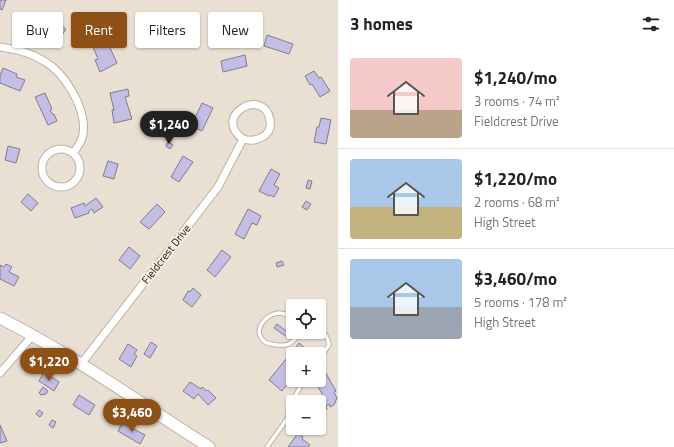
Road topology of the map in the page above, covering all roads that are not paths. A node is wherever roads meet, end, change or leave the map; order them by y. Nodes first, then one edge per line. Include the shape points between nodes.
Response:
1 (0, 47) edge
2 (243, 139) junction
3 (73, 153) junction
4 (286, 315) edge
5 (0, 318) edge
6 (33, 335) junction
7 (326, 335) edge
8 (295, 339) edge
9 (326, 349) edge
10 (81, 364) junction
11 (0, 373) edge
12 (300, 387) edge
13 (209, 447) edge
14 (267, 447) edge

1 - 3 street via 26,53 45,62 67,83 84,123 82,140
2 - 2 street via 258,140 269,130 270,120 262,107 247,105 236,114 234,128
2 - 10 street, Fieldcrest Drive via 218,187
3 - 3 street via 57,148 46,155 41,171 48,182 56,187 74,182 79,174 80,165
4 - 8 lane via 278,313 266,318 259,327 261,337 268,343 286,345
5 - 6 street
6 - 10 street
6 - 11 street
7 - 9 lane via 329,345
10 - 13 street
12 - 14 lane via 287,419

